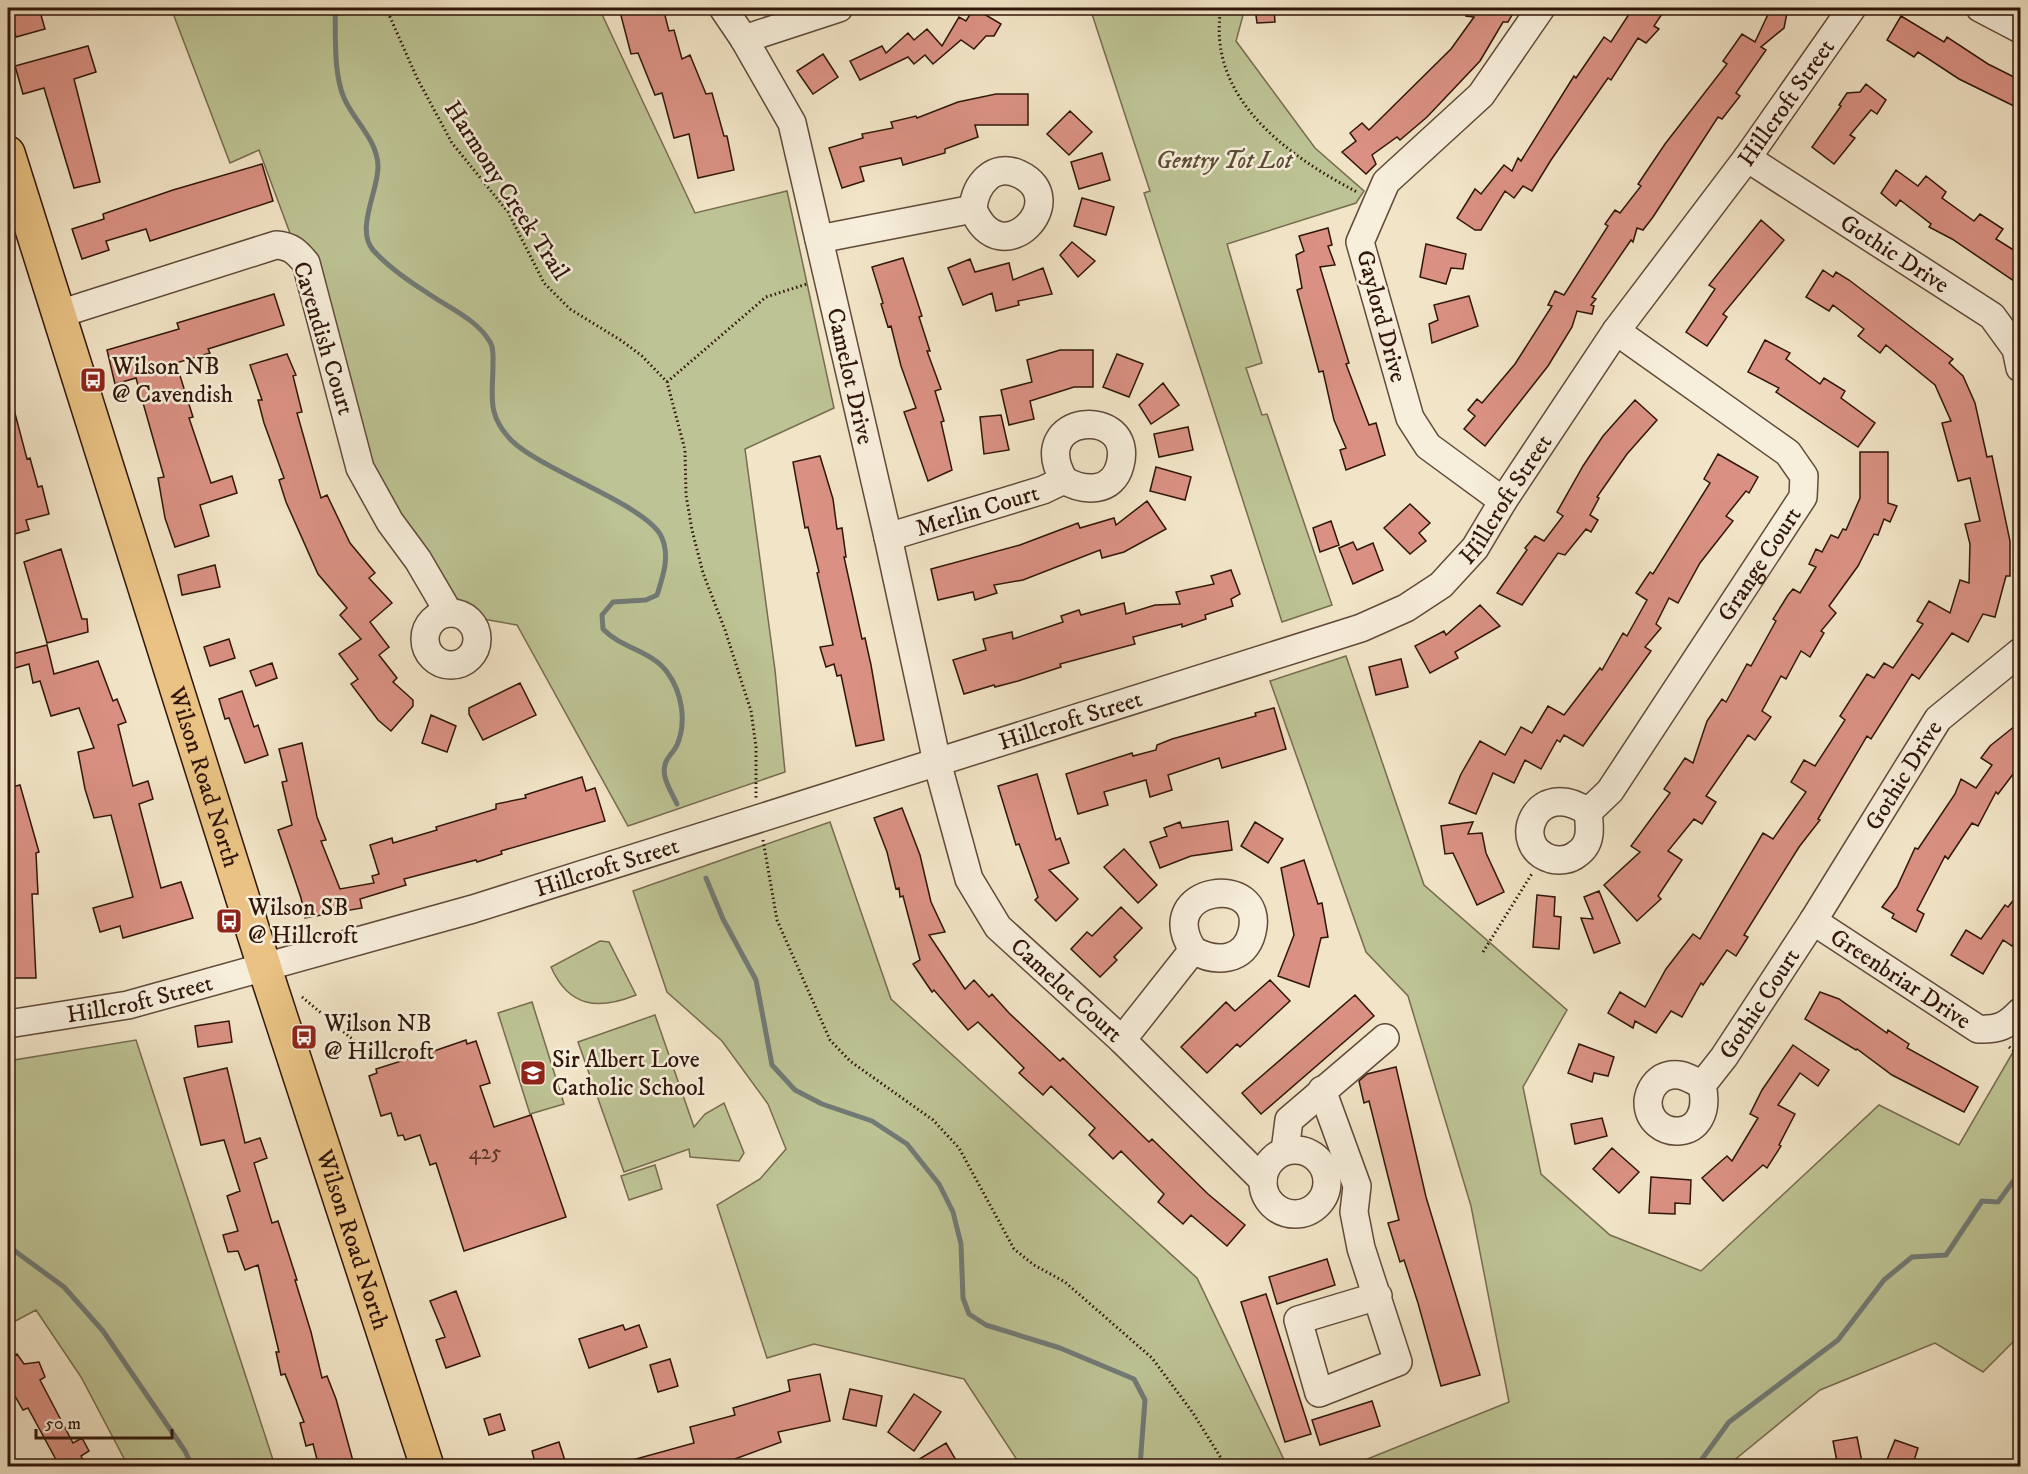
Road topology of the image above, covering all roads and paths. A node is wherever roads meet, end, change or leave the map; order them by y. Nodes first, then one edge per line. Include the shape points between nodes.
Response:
1 (386, 8) edge
2 (723, 8) edge
3 (839, 8) edge
4 (1221, 8) edge
5 (1541, 8) edge
6 (1852, 8) edge
7 (1980, 8) edge
8 (2020, 29) edge
9 (744, 39) junction
10 (1747, 158) junction
11 (10, 167) edge
12 (1377, 203) junction
13 (973, 208) dead end
14 (819, 239) junction
15 (829, 278) junction
16 (59, 314) junction
17 (1616, 331) junction
18 (2020, 368) edge
19 (667, 382) junction
20 (1064, 480) dead end
21 (1503, 501) junction
22 (888, 537) junction
23 (449, 613) dead end
24 (2020, 652) edge
25 (936, 762) junction
26 (756, 795) dead end
27 (1588, 812) junction
28 (764, 843) dead end
29 (1543, 855) junction
30 (1813, 921) junction
31 (1193, 950) dead end
32 (1483, 952) dead end
33 (265, 969) junction
34 (298, 994) dead end
35 (2020, 1012) edge
36 (8, 1024) edge
37 (1385, 1038) dead end
38 (1122, 1040) junction
39 (363, 1048) dead end
40 (1702, 1085) dead end
41 (1322, 1090) junction
42 (1285, 1151) junction
43 (1263, 1180) junction
44 (1326, 1192) junction
45 (1354, 1212) junction
46 (1378, 1296) dead end
47 (427, 1467) edge
48 (1226, 1467) edge

1 - 19 path, Harmony Creek Trail via 452,143 508,212 544,283 570,309 642,356
2 - 9 street, Camelot Drive
3 - 9 street
4 - 12 path via 1221,57 1246,108 1318,172
5 - 12 street, Gaylord Drive via 1481,95 1386,182
6 - 10 street, Hillcroft Street
7 - 8 street
9 - 14 street, Camelot Drive via 792,123
10 - 17 street, Hillcroft Street
10 - 18 street, Gothic Drive via 1992,316 2016,349
11 - 16 main road, Wilson Road North
12 - 21 street, Gaylord Drive via 1360,242 1410,418 1428,446
13 - 14 street
14 - 15 street, Camelot Drive
15 - 19 path via 766,297
15 - 22 street, Camelot Drive
16 - 23 street, Cavendish Court via 276,245 297,252 306,263 360,468
16 - 33 main road, Wilson Road North
17 - 21 street, Hillcroft Street
17 - 27 street, Grange Court via 1788,453 1804,476 1803,498 1610,791
19 - 26 path via 685,450 686,495 703,573 751,711
20 - 22 street, Merlin Court via 1043,490
21 - 25 street, Hillcroft Street via 1475,548 1441,585 1406,608 1361,628
22 - 25 street, Camelot Drive
24 - 30 street, Gothic Drive via 1938,719
25 - 33 street, Hillcroft Street via 473,909
25 - 38 street, Camelot Court via 969,879 998,927
27 - 29 street via 1590,833 1581,851 1563,860
27 - 29 street via 1563,801 1554,801 1538,810 1530,829 1536,848
28 - 48 path via 777,920 830,1040 850,1061 933,1120 959,1148 1014,1249 1065,1282 1152,1358 1193,1413
29 - 32 path
30 - 35 street, Greenbriar Drive via 1978,1029 1994,1030 2008,1024
30 - 40 street, Gothic Court
31 - 38 street
33 - 36 street, Hillcroft Street via 128,1005
33 - 47 main road, Wilson Road North
34 - 39 path
37 - 41 street
38 - 43 street, Camelot Court
41 - 42 street via 1289,1120
41 - 45 street via 1357,1186
42 - 43 street via 1274,1157
42 - 44 street via 1303,1150 1318,1159 1327,1174
43 - 44 street via 1270,1202 1289,1214 1312,1209
44 - 45 street
45 - 46 street via 1361,1248

